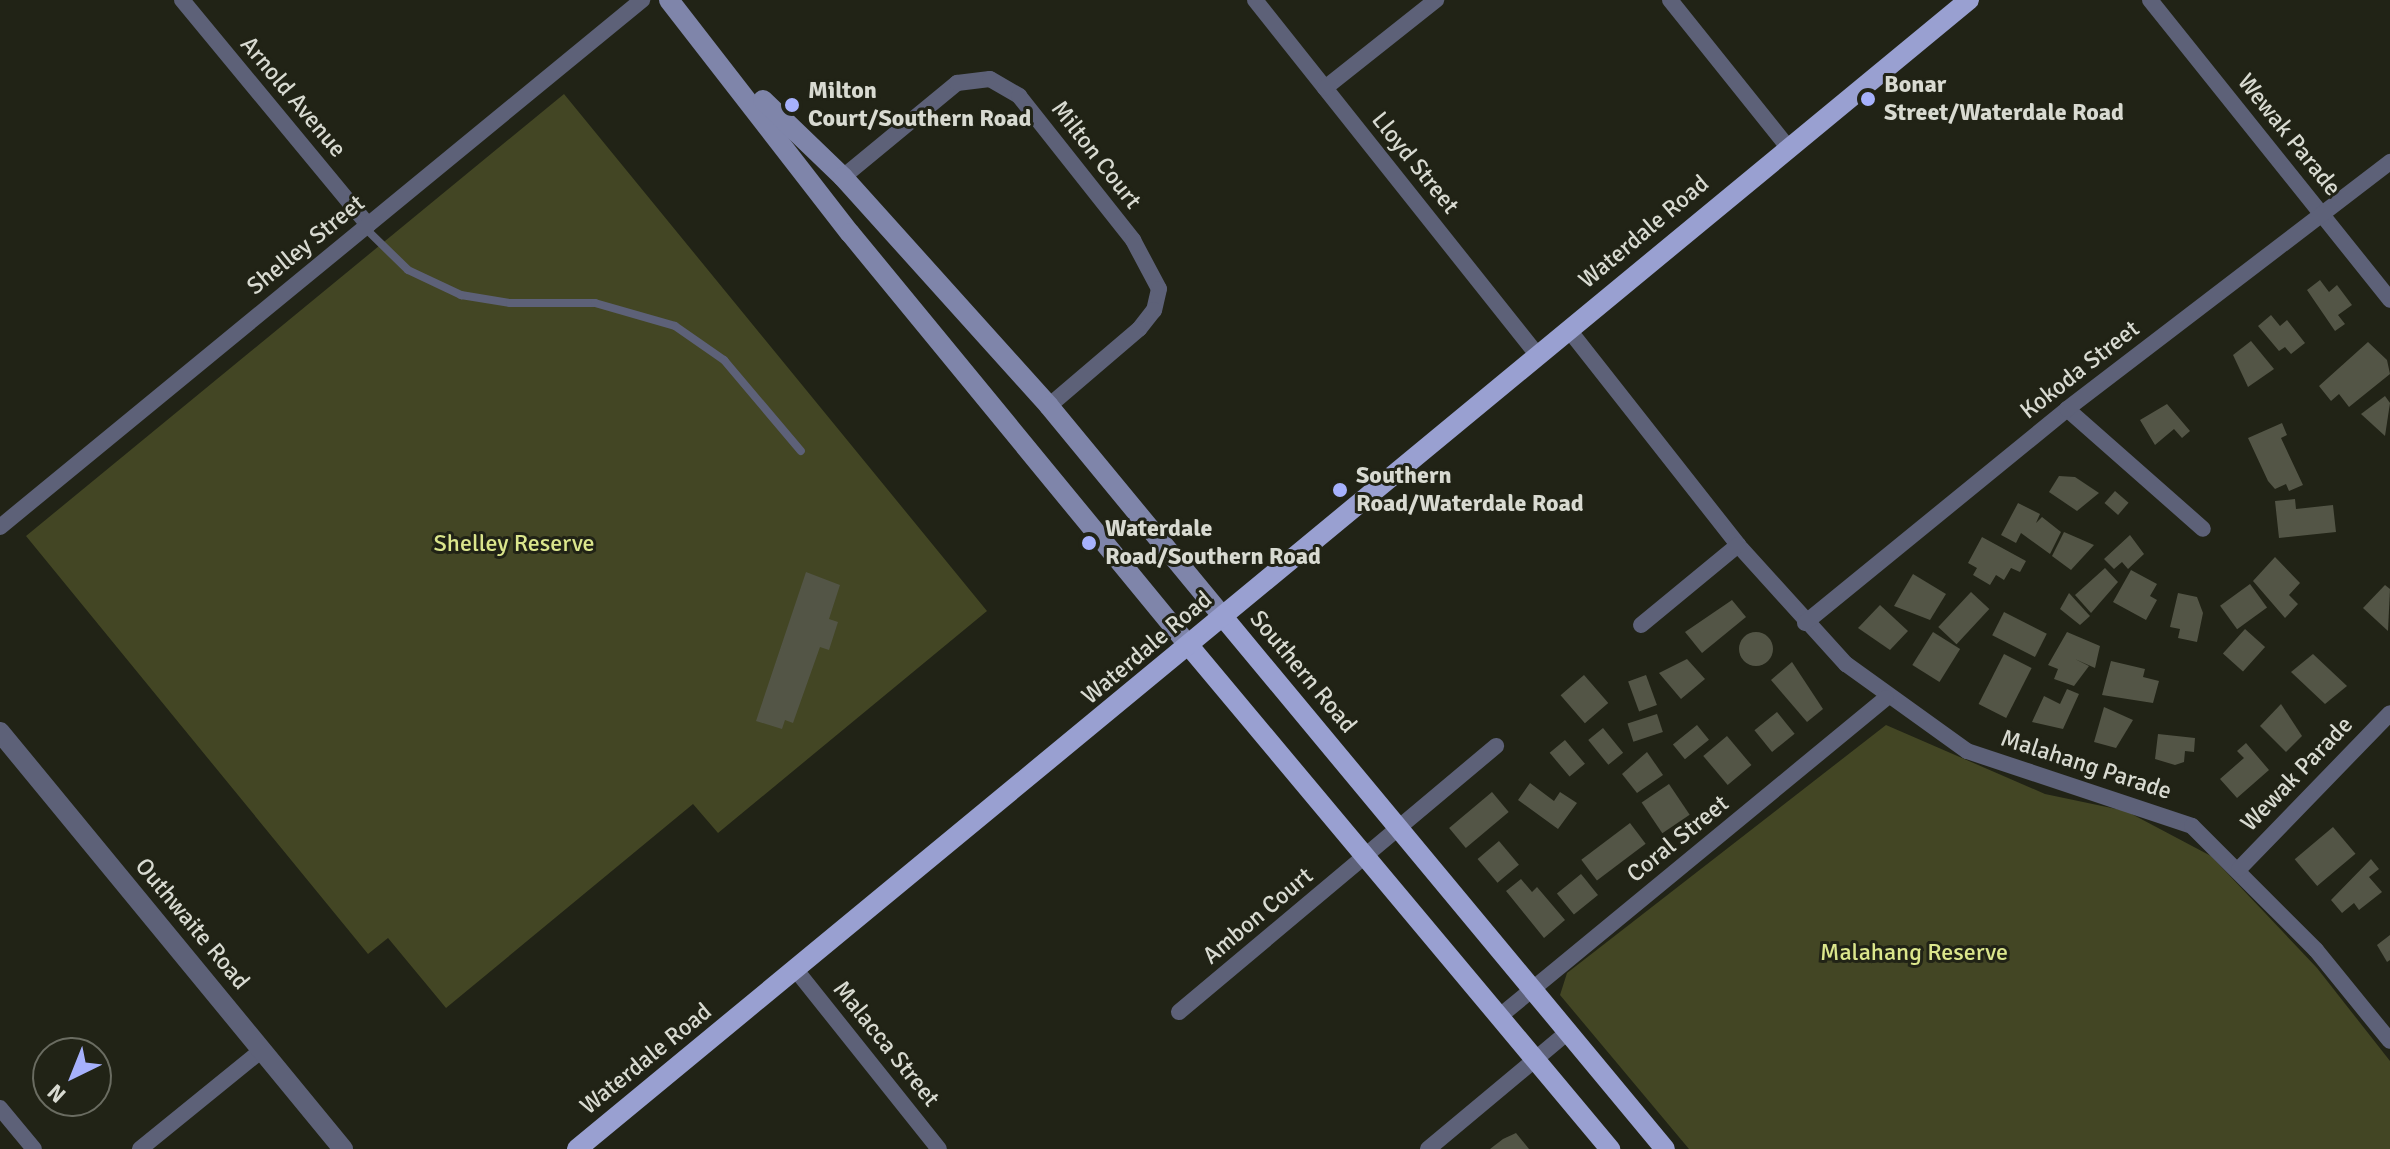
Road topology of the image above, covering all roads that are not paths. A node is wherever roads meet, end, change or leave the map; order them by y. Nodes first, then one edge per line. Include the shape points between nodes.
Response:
1 (182, 0) edge
2 (642, 0) edge
3 (669, 0) edge
4 (1255, 0) edge
5 (1436, 0) edge
6 (1670, 0) edge
7 (1969, 0) edge
8 (2150, 0) edge
9 (725, 65) junction
10 (1325, 88) junction
11 (1786, 145) junction
12 (2390, 162) edge
13 (843, 177) junction
14 (2322, 215) junction
15 (366, 226) junction
16 (2390, 300) edge
17 (1569, 330) junction
18 (1538, 356) junction
19 (1049, 406) junction
20 (2067, 409) junction
21 (801, 451) dead end
22 (0, 527) edge
23 (2203, 529) dead end
24 (1738, 545) junction
25 (1224, 618) junction
26 (1805, 623) junction
27 (1641, 625) dead end
28 (1190, 647) junction
29 (1886, 698) junction
30 (2390, 713) edge
31 (0, 732) edge
32 (1496, 746) dead end
33 (1399, 827) junction
34 (1366, 857) junction
35 (2239, 869) junction
36 (796, 970) junction
37 (1533, 989) junction
38 (1179, 1012) dead end
39 (1500, 1016) junction
40 (1569, 1031) junction
41 (2390, 1041) edge
42 (262, 1050) junction
43 (1537, 1059) junction
44 (0, 1108) edge
45 (34, 1149) edge
46 (140, 1149) edge
47 (343, 1149) edge
48 (577, 1149) edge
49 (939, 1149) edge
50 (1428, 1149) edge
51 (1610, 1149) edge
52 (1665, 1149) edge

1 - 15 street, Arnold Avenue
2 - 15 street, Shelley Street
3 - 9 main road, Southern Road
4 - 10 street, Lloyd Street
5 - 10 street
6 - 11 street
7 - 11 main road, Waterdale Road
8 - 14 street, Wewak Parade
9 - 13 main road, Southern Road
9 - 28 main road, Southern Road via 850,233
10 - 18 street, Lloyd Street
11 - 17 main road, Waterdale Road
12 - 14 street, Kokoda Street
13 - 19 main road, Southern Road
13 - 19 street, Milton Court via 957,83 990,79 1019,96 1133,240 1159,289 1154,310 1139,329
14 - 16 street, Wewak Parade
14 - 20 street, Kokoda Street
15 - 21 lane via 408,270 461,295 510,303 595,303 675,326 724,360
15 - 22 street, Shelley Street
17 - 18 main road, Waterdale Road
17 - 24 street, Malahang Parade
18 - 25 main road, Waterdale Road
19 - 25 main road, Southern Road
20 - 23 street
20 - 26 street, Kokoda Street
24 - 26 street, Malahang Parade
24 - 27 street
25 - 28 main road, Waterdale Road
25 - 33 main road, Southern Road
26 - 29 street, Malahang Parade
28 - 34 main road, Southern Road
28 - 36 main road, Waterdale Road
29 - 35 street, Malahang Parade via 1967,751 2192,826
29 - 37 street, Coral Street
30 - 35 street, Wewak Parade
31 - 42 street, Outhwaite Road
32 - 33 street, Ambon Court
33 - 34 street, Ambon Court
33 - 37 main road, Southern Road
34 - 38 street, Ambon Court
34 - 39 main road, Southern Road
35 - 41 street, Malahang Parade via 2316,950
36 - 48 main road, Waterdale Road
36 - 49 street, Malacca Street
37 - 39 street, Coral Street
37 - 40 main road, Southern Road
39 - 43 main road, Southern Road
40 - 43 street
40 - 52 main road, Southern Road
42 - 46 street
42 - 47 street, Outhwaite Road
43 - 50 street
43 - 51 main road, Southern Road
44 - 45 street

